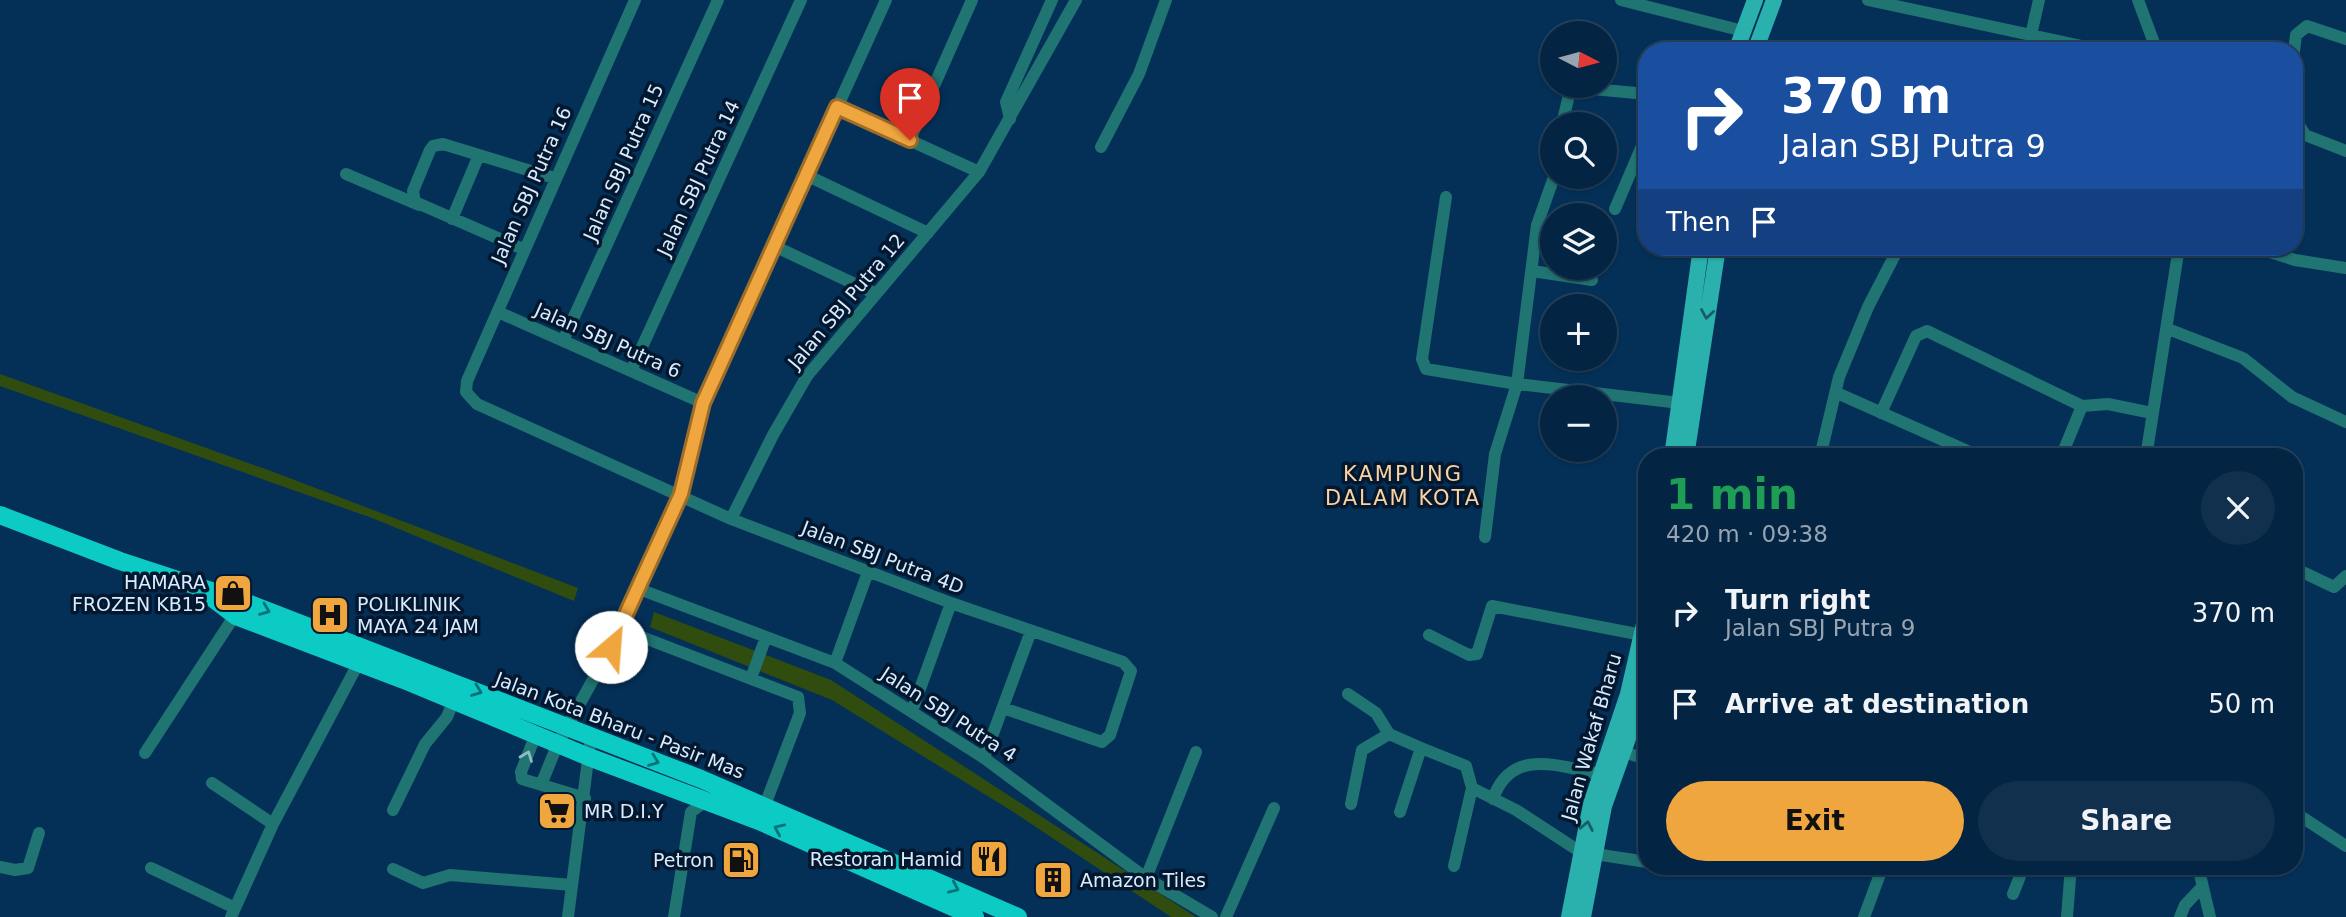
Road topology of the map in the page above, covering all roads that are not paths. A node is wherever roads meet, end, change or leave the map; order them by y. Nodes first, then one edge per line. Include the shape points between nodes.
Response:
1 (635, 0) edge
2 (719, 0) edge
3 (801, 0) edge
4 (886, 0) edge
5 (972, 0) edge
6 (1052, 0) edge
7 (1076, 0) edge
8 (1166, 0) edge
9 (1621, 0) edge
10 (1755, 0) edge
11 (1782, 0) edge
12 (1868, 0) edge
13 (2039, 0) edge
14 (2138, 0) edge
15 (1650, 3) edge
16 (1772, 6) edge
17 (1926, 6) edge
18 (1743, 32) junction
19 (2031, 35) junction
20 (2346, 38) edge
21 (1739, 42) edge
22 (1758, 42) edge
23 (2063, 42) edge
24 (2154, 42) edge
25 (2295, 42) edge
26 (1638, 92) edge
27 (837, 107) junction
28 (1565, 112) edge
29 (1010, 119) junction
30 (2303, 132) edge
31 (910, 140) junction
32 (1101, 147) dead end
33 (2346, 151) edge
34 (479, 155) junction
35 (1638, 155) edge
36 (979, 172) junction
37 (346, 174) dead end
38 (806, 175) junction
39 (554, 178) junction
40 (1550, 189) edge
41 (1446, 197) dead end
42 (1617, 204) edge
43 (419, 205) junction
44 (452, 219) junction
45 (928, 233) junction
46 (774, 246) junction
47 (523, 249) junction
48 (1700, 256) edge
49 (1717, 256) edge
50 (1894, 256) edge
51 (2178, 256) edge
52 (2282, 256) edge
53 (2346, 268) edge
54 (1532, 271) junction
55 (1540, 272) edge
56 (876, 294) junction
57 (498, 312) junction
58 (2168, 329) junction
59 (563, 341) junction
60 (631, 371) junction
61 (1517, 384) junction
62 (466, 386) joint
63 (1837, 393) junction
64 (703, 403) junction
65 (1680, 403) junction
66 (2082, 406) junction
67 (1881, 413) junction
68 (2152, 413) junction
69 (2346, 422) edge
70 (1673, 448) edge
71 (1687, 448) edge
72 (1822, 448) edge
73 (1953, 448) edge
74 (2065, 448) edge
75 (2147, 448) edge
76 (681, 494) junction
77 (0, 515) edge
78 (732, 519) junction
79 (1485, 537) dead end
80 (868, 572) junction
81 (2303, 572) edge
82 (2346, 576) edge
83 (200, 588) junction
84 (639, 589) junction
85 (951, 603) junction
86 (235, 615) junction
87 (621, 629) junction
88 (1031, 631) junction
89 (1638, 634) edge
90 (1429, 635) dead end
91 (765, 640) junction
92 (1638, 652) edge
93 (359, 662) junction
94 (835, 663) junction
95 (752, 676) junction
96 (1348, 694) dead end
97 (454, 700) junction
98 (1003, 708) junction
99 (1638, 710) edge
100 (912, 711) junction
101 (567, 727) junction
102 (536, 734) junction
103 (1389, 734) junction
104 (591, 736) junction
105 (558, 743) junction
106 (1421, 748) junction
107 (1196, 752) dead end
108 (1623, 752) junction
109 (145, 753) dead end
110 (1638, 756) edge
111 (589, 757) junction
112 (984, 758) junction
113 (1600, 775) junction
114 (212, 783) dead end
115 (541, 785) junction
116 (1472, 788) junction
117 (585, 798) junction
118 (1493, 799) junction
119 (1351, 804) dead end
120 (765, 805) junction
121 (698, 807) junction
122 (1274, 808) dead end
123 (393, 810) dead end
124 (1400, 812) dead end
125 (2303, 818) edge
126 (274, 824) junction
127 (40, 833) dead end
128 (2346, 846) edge
129 (1589, 853) junction
130 (1638, 861) edge
131 (1454, 866) dead end
132 (0, 867) edge
133 (151, 868) dead end
134 (393, 869) dead end
135 (1880, 875) edge
136 (2020, 875) edge
137 (2070, 875) edge
138 (2200, 875) edge
139 (1146, 878) junction
140 (572, 885) junction
141 (2202, 887) junction
142 (2013, 894) dead end
143 (233, 912) edge
144 (568, 917) edge
145 (674, 917) edge
146 (975, 917) edge
147 (1018, 917) edge
148 (1212, 917) edge
149 (1226, 917) edge
150 (1569, 917) edge
151 (1583, 917) edge
152 (1864, 917) edge
153 (2067, 917) edge
154 (2179, 917) edge
155 (2210, 917) edge

1 - 39 street, Jalan SBJ Putra 16
2 - 59 street, Jalan SBJ Putra 15
3 - 60 street, Jalan SBJ Putra 14
4 - 27 street
5 - 31 street
6 - 29 street, Jalan SBJ Putra 12 via 1006,102
7 - 29 street, Jalan SBJ Putra 12
8 - 32 street via 1139,74
9 - 15 street
10 - 18 main road
11 - 16 main road
12 - 17 street
13 - 19 street
14 - 24 street
15 - 18 street
16 - 22 main road
17 - 19 street
18 - 21 main road
19 - 23 street
20 - 25 street via 2307,26
26 - 28 street via 1571,88
27 - 31 street
27 - 38 street
29 - 36 street, Jalan SBJ Putra 12
30 - 33 street
31 - 36 street
34 - 39 street
34 - 43 street via 443,144 433,146 412,197
34 - 44 street
35 - 42 street
36 - 45 street, Jalan SBJ Putra 12
37 - 43 street
38 - 45 street
38 - 46 street
39 - 47 street, Jalan SBJ Putra 16
40 - 54 street via 1537,225
41 - 61 street via 1423,364 1426,369
43 - 44 street
44 - 47 street
45 - 56 street, Jalan SBJ Putra 12
46 - 56 street
46 - 64 street
47 - 57 street, Jalan SBJ Putra 16
48 - 65 main road
49 -> 71 main road
50 - 63 street via 1868,307 1839,377
51 - 58 street
52 - 53 street
54 - 55 street
54 - 61 street
56 - 78 street, Jalan SBJ Putra 12 via 807,376
57 - 59 street, Jalan SBJ Putra 6
57 - 62 street, Jalan SBJ Putra 16
58 - 68 street
58 - 69 street via 2243,358 2292,397
59 - 60 street, Jalan SBJ Putra 6
60 - 64 street, Jalan SBJ Putra 6
61 - 65 street
61 - 79 street via 1495,454
62 - 76 street, Jalan SBJ Putra 4D via 477,404
63 - 67 street
63 - 72 street
64 - 76 street
65 - 70 main road
66 - 67 street via 1927,331 1916,336
66 - 68 street via 2108,404
66 - 74 street
67 - 73 street
68 - 75 street
76 - 78 street, Jalan SBJ Putra 4D
76 - 84 street
77 - 83 highway, Jalan Kota Bharu - Pasir Mas
78 - 80 street, Jalan SBJ Putra 4D
80 - 85 street, Jalan SBJ Putra 4D
80 - 94 street
81 - 82 street via 2334,587
83 - 86 highway, Jalan Kota Bharu - Pasir Mas
83 -> 101 highway, Jalan Kota Bharu - Pasir Mas
84 - 87 street
84 - 91 street, Jalan SBJ Putra 4
85 - 88 street, Jalan SBJ Putra 4D
85 - 100 street
86 - 93 highway, Jalan Kota Bharu - Pasir Mas
86 - 109 street
87 - 95 street
87 - 101 street
88 - 98 street
88 - 98 street, Jalan SBJ Putra 4D via 1128,666 1130,677 1110,734 1102,742 1096,741
89 - 90 street via 1492,606 1477,654 1469,655
91 - 94 street, Jalan SBJ Putra 4
91 - 95 street
92 - 113 main road, Jalan Wakaf Bharu
93 - 97 highway, Jalan Kota Bharu - Pasir Mas
93 - 126 street
94 - 100 street, Jalan SBJ Putra 4
95 - 120 street via 791,692 801,704
96 - 103 street via 1377,713
97 - 102 highway, Jalan Kota Bharu - Pasir Mas
97 - 123 street via 447,717 425,744
98 - 112 street
99 - 108 main road, Jalan Wakaf Bharu
100 - 112 street, Jalan SBJ Putra 4
101 - 104 highway, Jalan Kota Bharu - Pasir Mas
101 - 105 street
102 - 105 highway, Jalan Kota Bharu - Pasir Mas
115 -> 102 street via 522,779 521,772
103 - 106 street
103 - 119 street via 1362,750
104 - 111 street
104 -> 120 highway, Jalan Kota Bharu - Pasir Mas
105 - 111 highway, Jalan Kota Bharu - Pasir Mas
105 - 115 street
106 - 116 street via 1466,766
106 - 124 street
107 - 139 street
108 - 110 street
108 - 129 main road, Jalan Wakaf Bharu
111 - 117 street
111 - 121 highway, Jalan Kota Bharu - Pasir Mas
112 - 139 street, Jalan SBJ Putra 4
113 - 118 street via 1531,763 1506,775
129 -> 113 main road, Jalan Wakaf Bharu
114 - 126 street
115 - 117 street
116 - 118 street
116 - 131 street
117 - 140 street
118 - 129 street via 1562,842
120 -> 147 highway, Jalan Kota Bharu - Pasir Mas
121 - 145 street
146 -> 121 highway, Jalan Kota Bharu - Pasir Mas via 759,821
122 - 149 street
125 - 128 street
126 - 143 street
127 - 132 street via 27,868
129 - 130 street
129 - 150 main road, Jalan Wakaf Bharu
129 - 151 main road, Jalan Wakaf Bharu
133 - 143 street
134 - 140 street via 424,883 450,875
135 - 152 street
136 - 142 street
137 - 153 street
138 - 141 street
139 - 148 street, Jalan SBJ Putra 4
140 - 144 street
141 - 154 street
141 - 155 street

